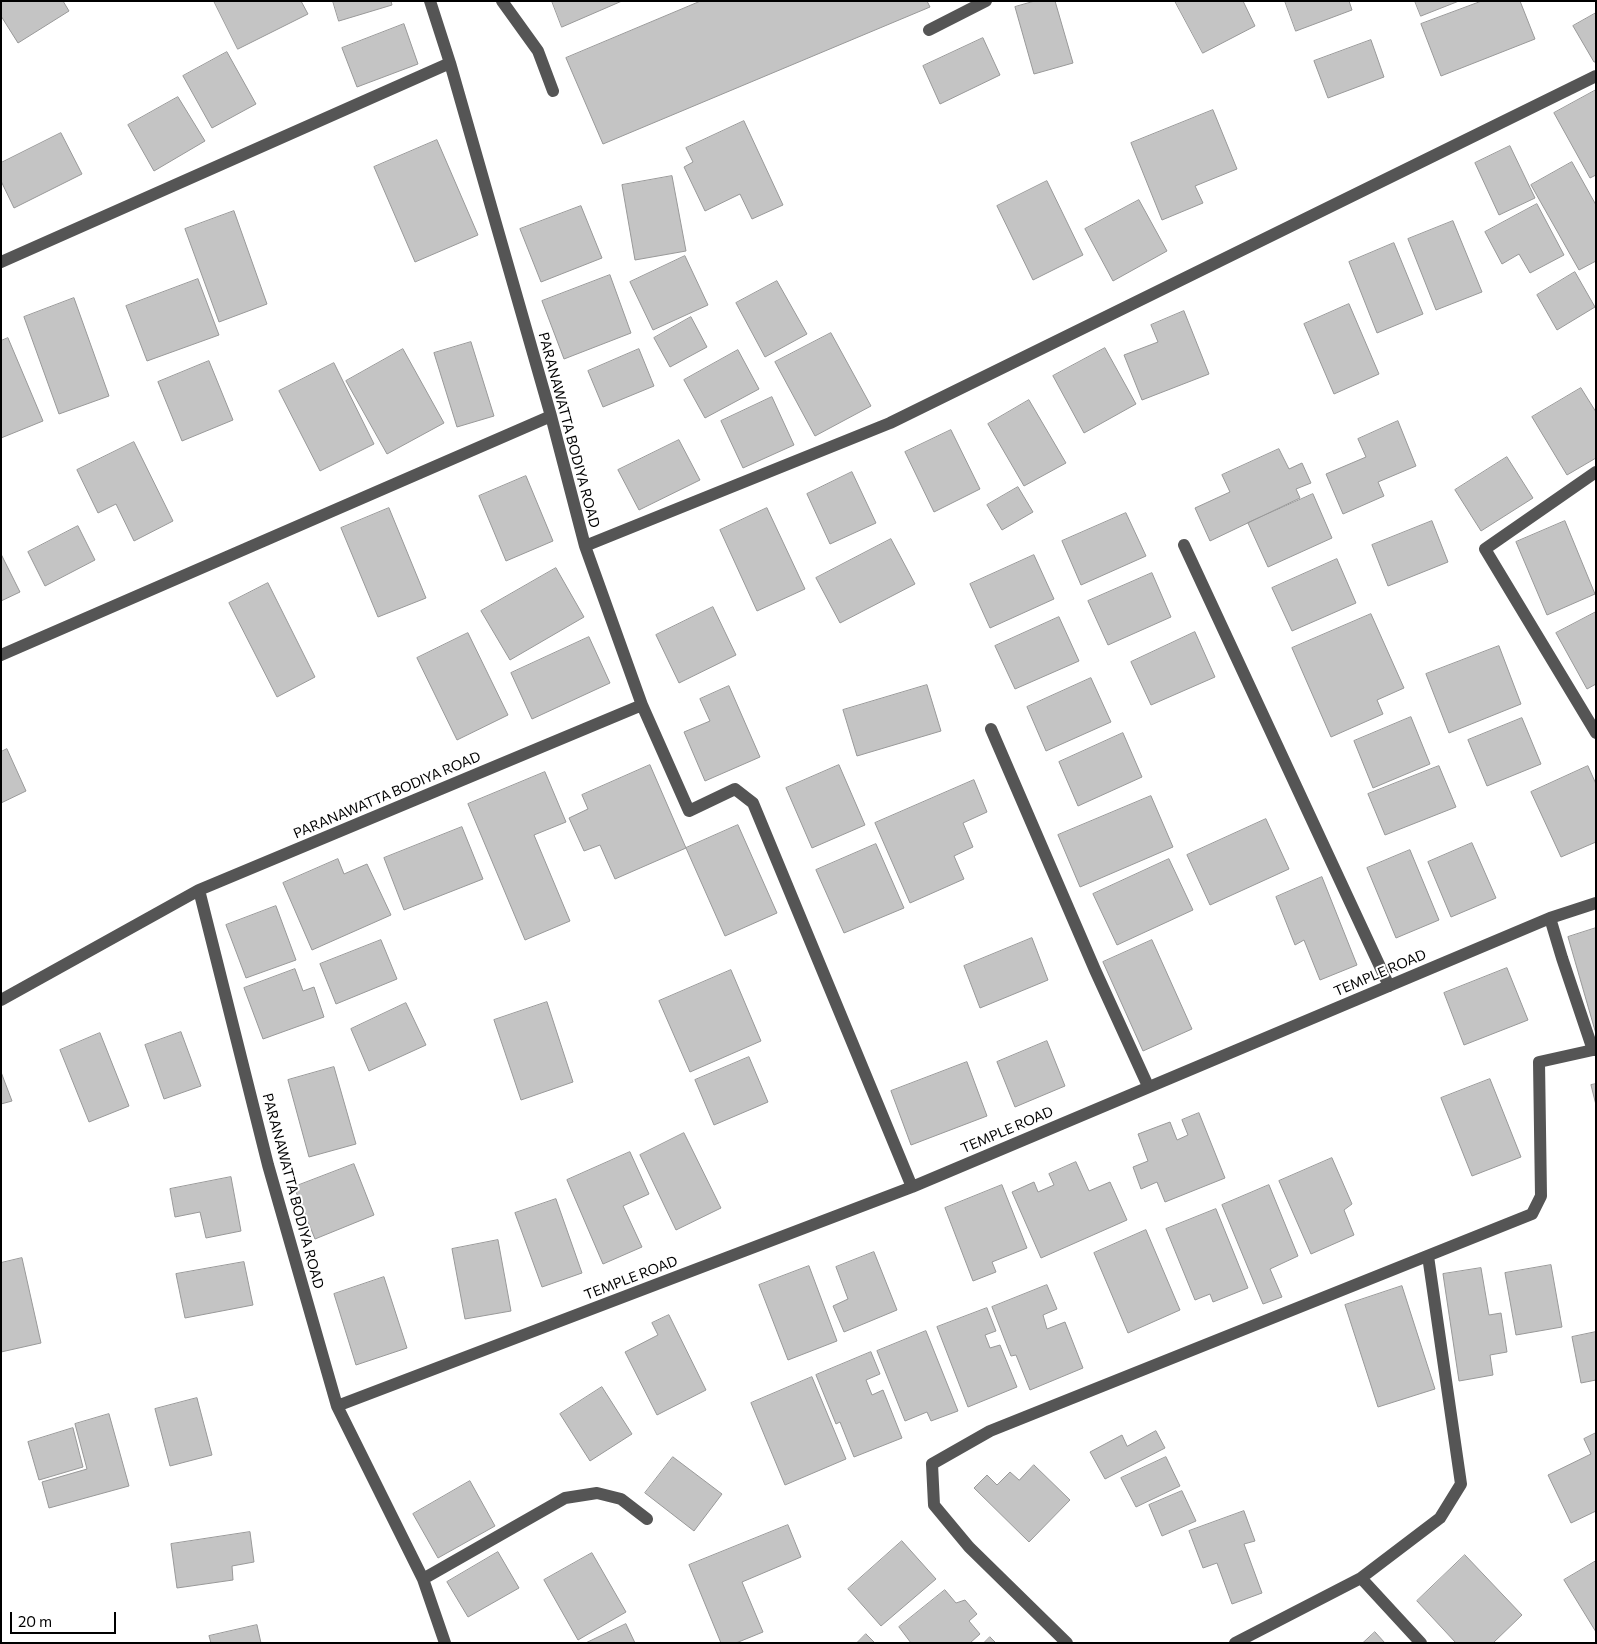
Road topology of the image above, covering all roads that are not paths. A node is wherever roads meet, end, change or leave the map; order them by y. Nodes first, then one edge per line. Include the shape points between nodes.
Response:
1 (430, 1) edge
2 (502, 1) edge
3 (986, 1) edge
4 (929, 30) dead end
5 (450, 63) junction
6 (1596, 76) edge
7 (553, 91) dead end
8 (1, 262) edge
9 (551, 416) junction
10 (1596, 472) edge
11 (585, 546) junction
12 (1184, 546) dead end
13 (1, 655) edge
14 (642, 705) junction
15 (991, 729) dead end
16 (1596, 734) edge
17 (199, 890) junction
18 (1596, 902) edge
19 (1550, 918) junction
20 (1389, 986) junction
21 (1, 1000) edge
22 (1594, 1050) edge
23 (1148, 1086) junction
24 (912, 1187) junction
25 (1428, 1256) junction
26 (338, 1406) junction
27 (647, 1519) dead end
28 (1360, 1578) junction
29 (423, 1579) junction
30 (445, 1643) edge
31 (1067, 1643) edge
32 (1235, 1643) edge
33 (1421, 1643) edge

1 - 5 street, PARANAWATTA BODIYA ROAD
2 - 7 street via 538,51
3 - 4 street
5 - 8 street
5 - 9 street, PARANAWATTA BODIYA ROAD
6 - 11 street via 890,424
9 - 11 street, PARANAWATTA BODIYA ROAD
9 - 13 street
10 - 16 street via 1485,549
11 - 14 street, PARANAWATTA BODIYA ROAD
12 - 20 street
14 - 17 street, PARANAWATTA BODIYA ROAD
14 - 24 street via 689,812 736,789 754,803
15 - 23 street
17 - 21 street
17 - 26 street, PARANAWATTA BODIYA ROAD via 268,1165
18 - 19 street, TEMPLE ROAD
19 - 20 street, TEMPLE ROAD
19 - 22 street
20 - 23 street, TEMPLE ROAD
22 - 25 street via 1539,1062 1541,1196 1532,1214
23 - 24 street, TEMPLE ROAD
24 - 26 street, TEMPLE ROAD
25 - 28 street via 1461,1484 1440,1518
25 - 31 street via 990,1431 932,1464 934,1505 969,1547
26 - 29 street, PARANAWATTA BODIYA ROAD
27 - 29 street via 621,1499 597,1492 565,1498
28 - 32 street
28 - 33 street
29 - 30 street, PARANAWATTA BODIYA ROAD

